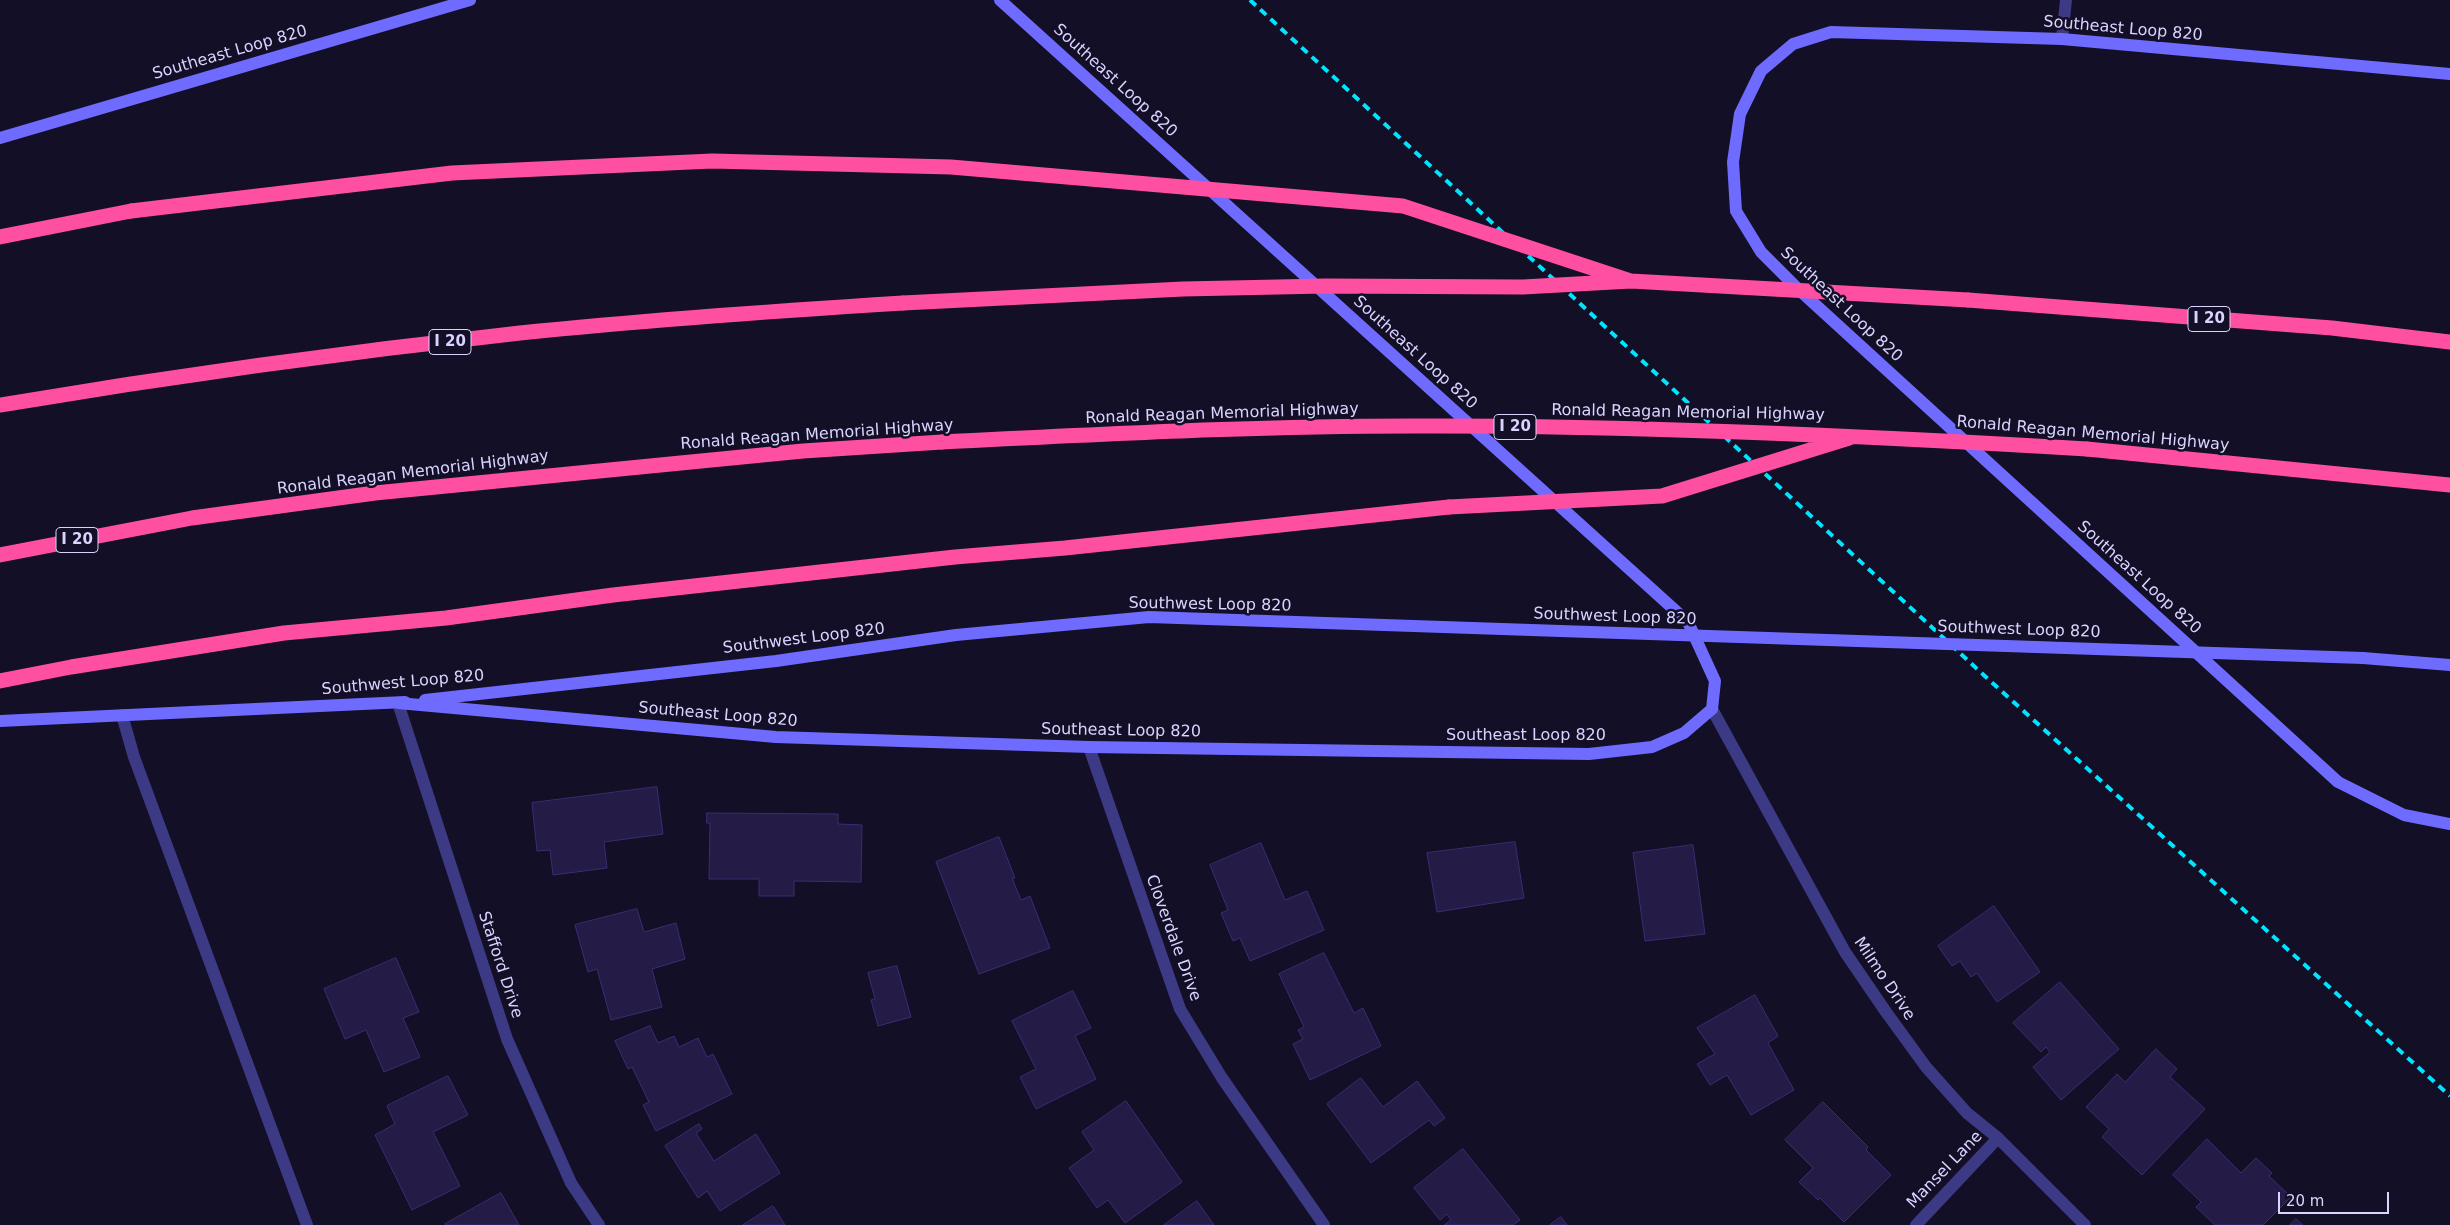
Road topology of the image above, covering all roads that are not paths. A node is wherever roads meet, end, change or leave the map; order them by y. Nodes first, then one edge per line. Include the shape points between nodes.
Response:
1 (470, 0) edge
2 (1000, 0) edge
3 (2066, 0) edge
4 (2062, 39) junction
5 (2450, 74) edge
6 (0, 138) edge
7 (0, 237) edge
8 (1631, 281) junction
9 (2450, 342) edge
10 (0, 405) edge
11 (1860, 435) junction
12 (2450, 484) edge
13 (0, 554) edge
14 (2450, 665) edge
15 (0, 682) edge
16 (398, 703) junction
17 (1712, 709) junction
18 (122, 715) junction
19 (0, 721) edge
20 (1089, 747) junction
21 (2450, 824) edge
22 (1998, 1138) junction
23 (307, 1225) edge
24 (599, 1225) edge
25 (1324, 1225) edge
26 (1916, 1225) edge
27 (2085, 1225) edge

1 - 6 main road, Southeast Loop 820
2 - 17 main road, Southeast Loop 820 via 1688,622 1715,681
3 - 4 street
4 - 5 main road, Southeast Loop 820
4 - 21 main road, Southeast Loop 820 via 1831,32 1793,44 1761,71 1740,114 1733,162 1736,211 1761,252 1796,287 2338,782 2404,815
7 - 8 highway, bridge via 131,211 452,173 712,161 951,167 1403,206
8 - 9 highway, I 20, bridge via 1968,300 2332,328
8 - 10 highway, I 20, bridge via 1523,287 1182,289 724,315 521,333 242,367
11 - 12 highway, Ronald Reagan Memorial Highway / I 20, bridge via 2087,449
11 - 13 highway, Ronald Reagan Memorial Highway / I 20, bridge via 1435,426 1124,433 942,442 803,451 374,493 192,518
11 - 15 highway, bridge via 1662,496 1450,507 613,595 446,618 284,633
14 - 16 main road, Southwest Loop 820, bridge via 2363,658 1149,617 956,635 776,661
16 - 18 main road, Southwest Loop 820
16 - 20 main road, Southeast Loop 820 via 776,737
16 - 24 street, Stafford Drive via 507,1039 571,1183
17 - 20 main road, Southeast Loop 820 via 1684,733 1652,747 1590,754
17 - 22 street, Milmo Drive via 1850,960 1926,1067 1967,1113
18 - 19 main road, Southwest Loop 820
18 - 23 street via 137,766
20 - 25 street, Cloverdale Drive via 1180,1009 1222,1078
22 - 26 street, Mansel Lane
22 - 27 street, Milmo Drive

